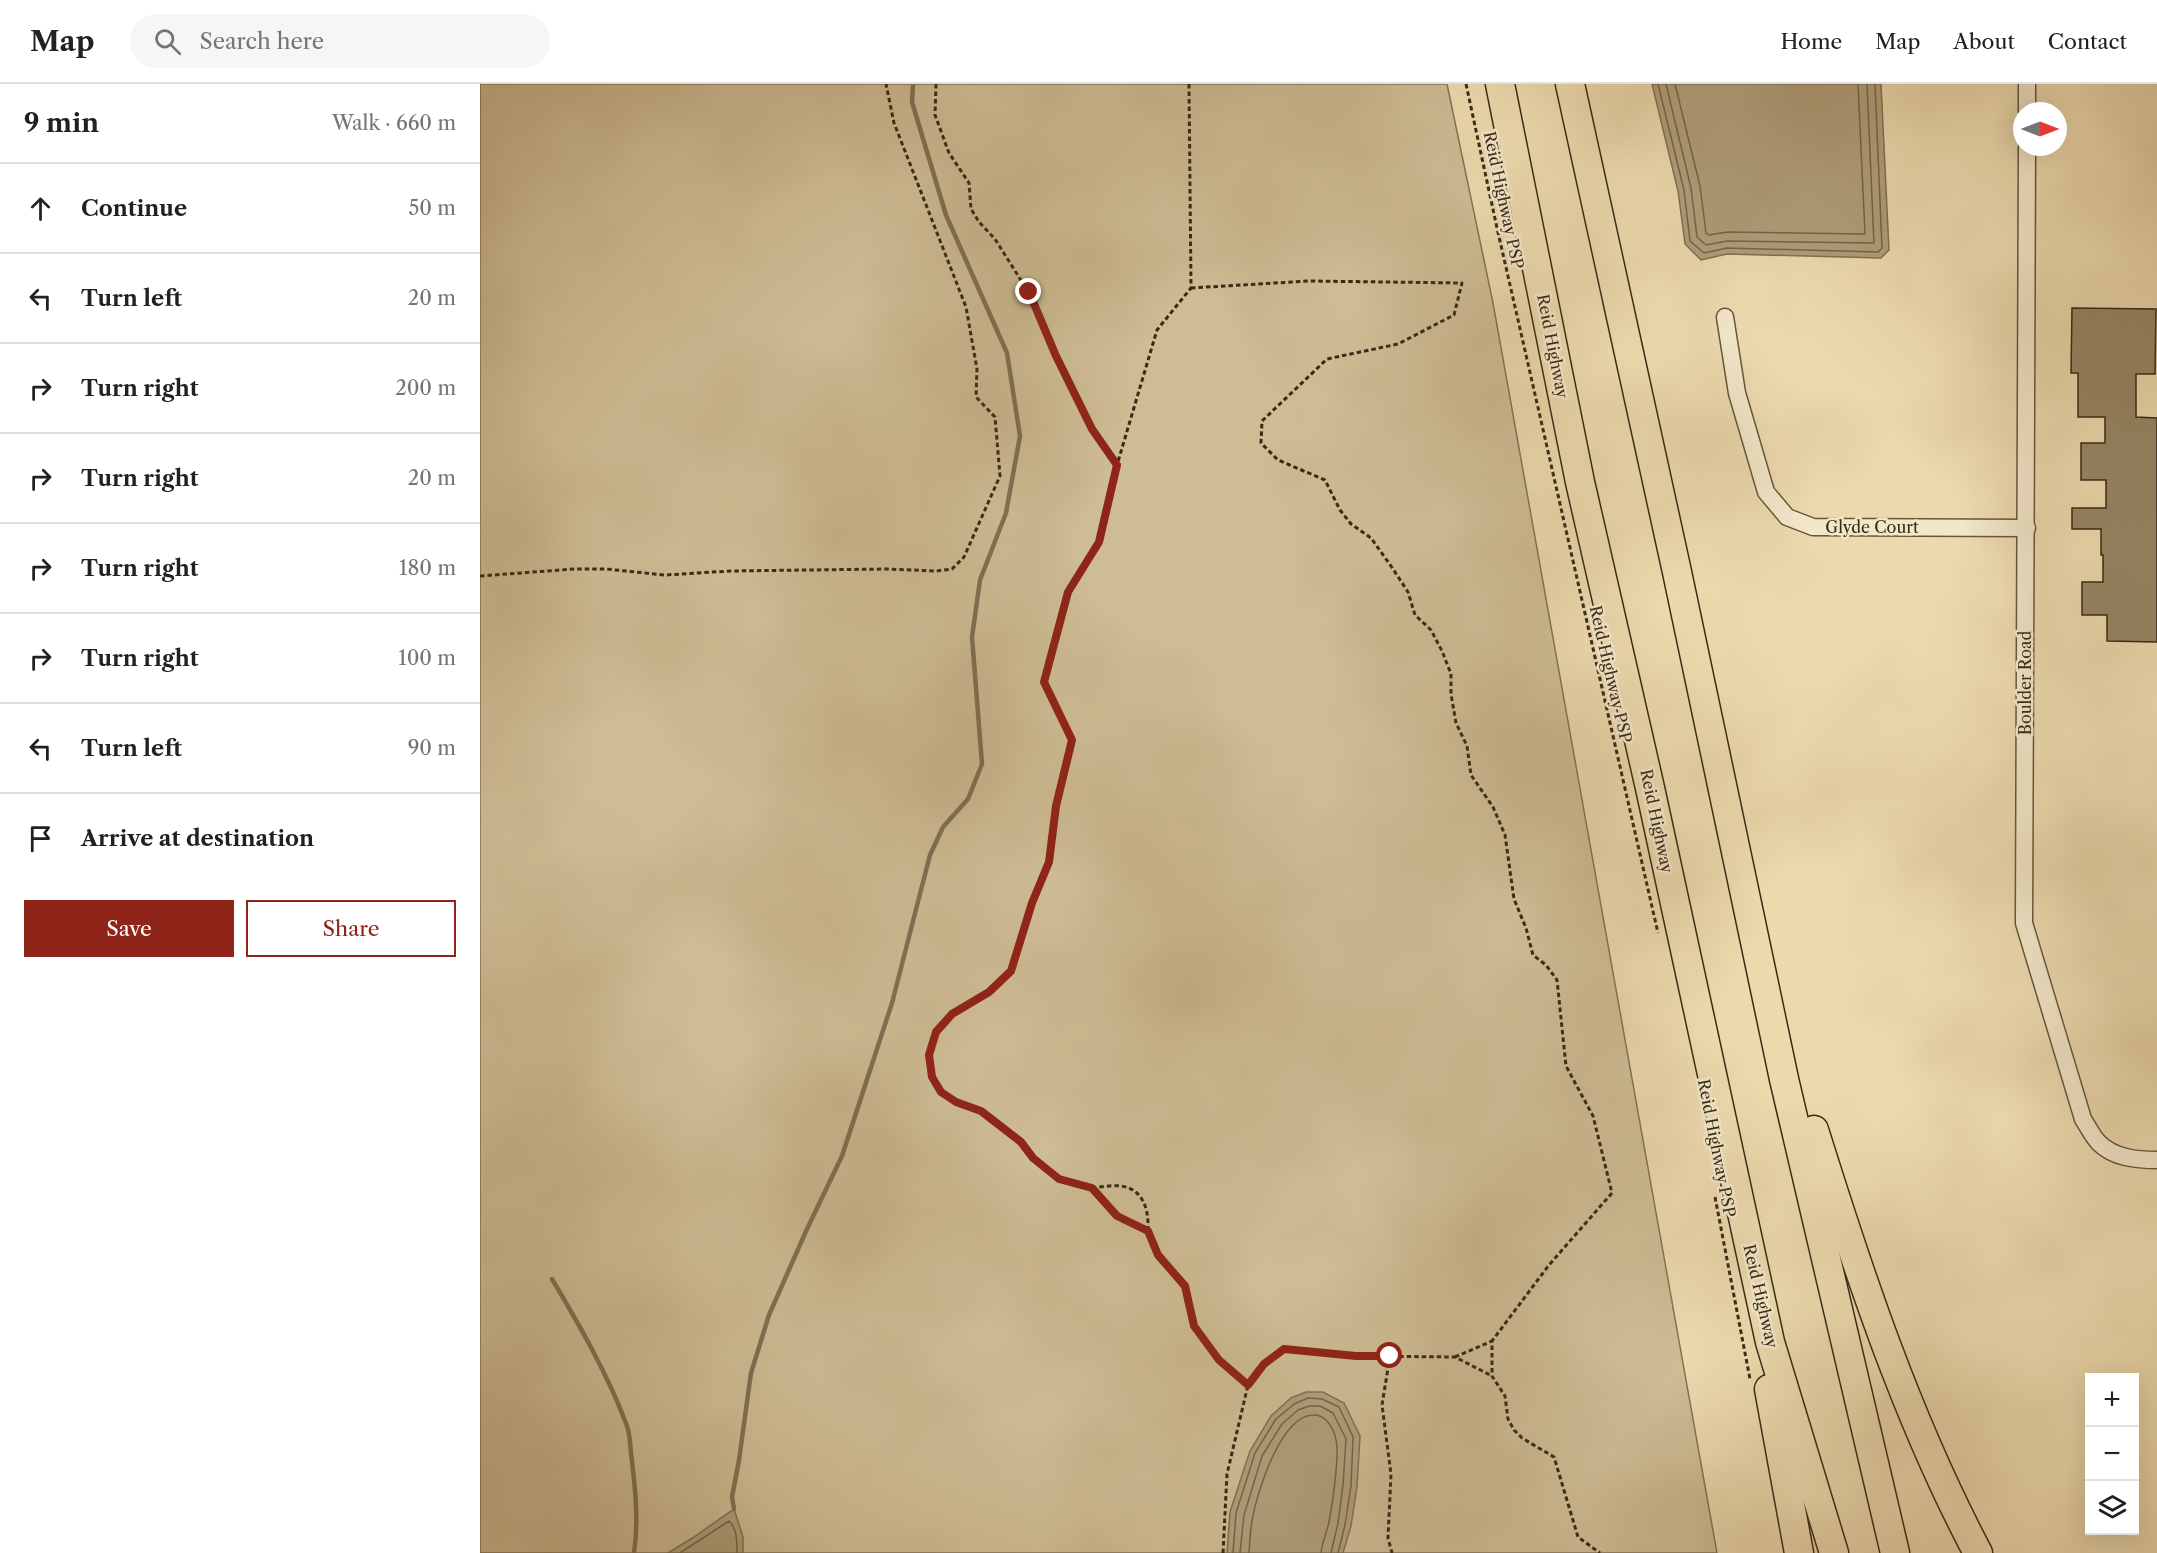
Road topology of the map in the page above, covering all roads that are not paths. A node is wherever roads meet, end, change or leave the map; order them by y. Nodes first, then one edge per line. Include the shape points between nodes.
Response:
1 (1500, 84) edge
2 (1570, 84) edge
3 (2027, 84) edge
4 (2027, 102) edge
5 (2027, 156) edge
6 (1725, 317) dead end
7 (2026, 528) junction
8 (1677, 572) junction
9 (1716, 1088) junction
10 (2157, 1160) edge
11 (1799, 1553) edge
12 (1834, 1553) edge
13 (1895, 1553) edge
14 (1978, 1553) edge

1 - 9 highway, Reid Highway via 1580,482
2 - 8 highway
3 - 4 street
5 - 7 street, Boulder Road
6 - 7 street, Glyde Court via 1737,393 1767,492 1787,517 1813,527
7 - 10 street, Boulder Road via 2024,923 2083,1119 2099,1143 2118,1155
8 - 13 highway via 1784,1079
8 - 14 highway via 1798,1080 1882,1336 1939,1473
9 - 11 highway
9 - 12 highway, Reid Highway via 1770,1342

